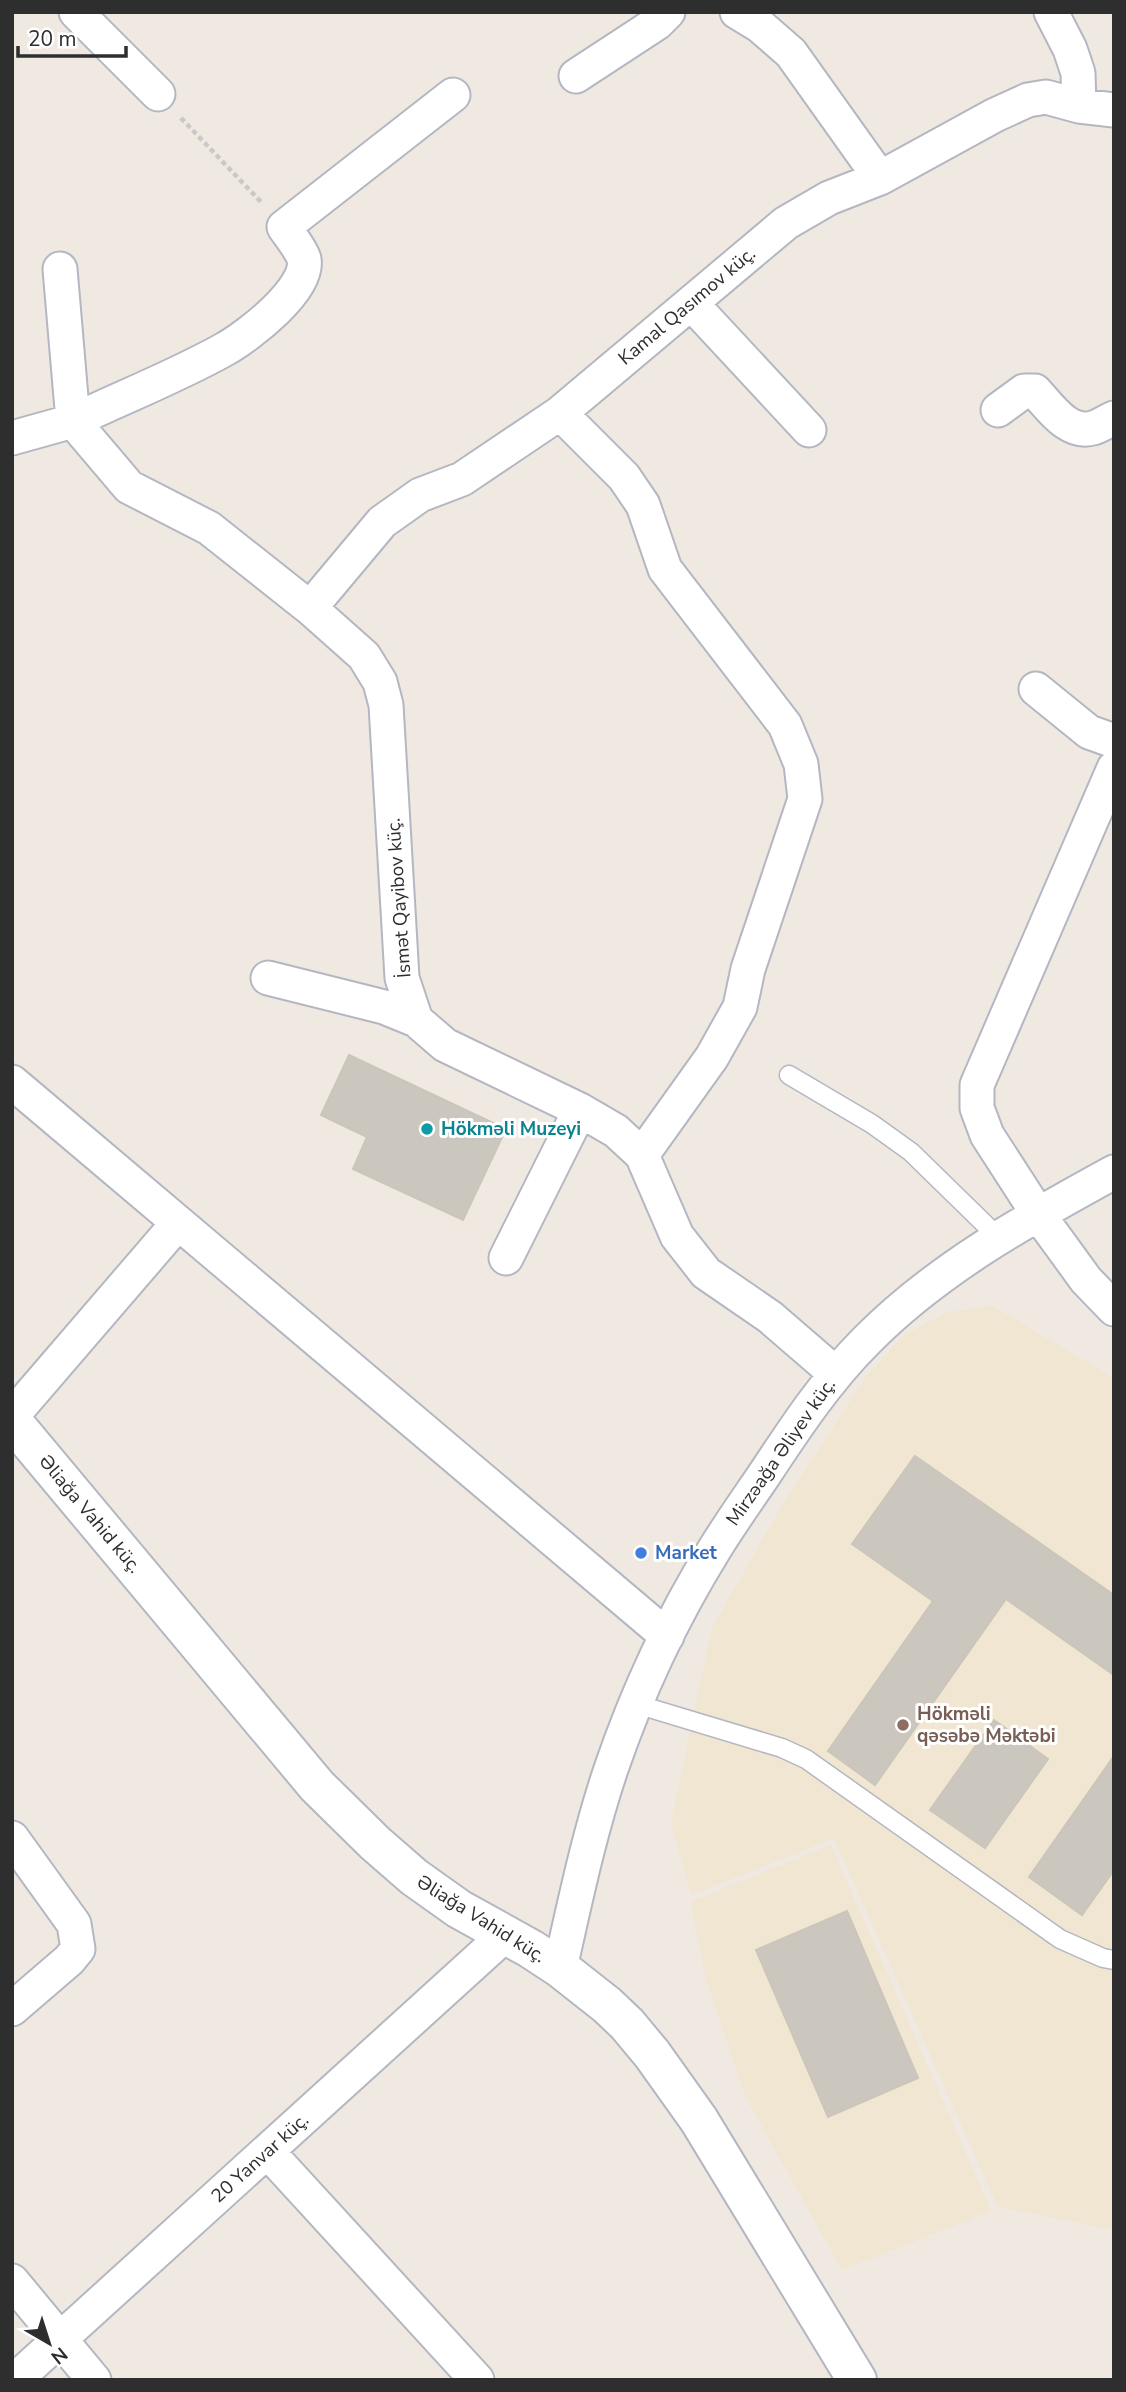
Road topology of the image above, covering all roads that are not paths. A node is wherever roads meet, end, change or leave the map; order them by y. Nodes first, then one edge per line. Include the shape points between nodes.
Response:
1 (76, 12) edge
2 (668, 12) edge
3 (1051, 12) edge
4 (755, 17) edge
5 (576, 76) dead end
6 (158, 94) road end
7 (453, 95) dead end
8 (1079, 106) junction
9 (1114, 110) edge
10 (880, 178) junction
11 (60, 269) dead end
12 (691, 303) junction
13 (998, 410) dead end
14 (559, 413) junction
15 (1114, 418) edge
16 (73, 421) junction
17 (809, 430) dead end
18 (12, 438) edge
19 (310, 608) junction
20 (1036, 689) dead end
21 (1114, 741) edge
22 (1114, 768) edge
23 (268, 978) dead end
24 (416, 1020) junction
25 (789, 1075) dead end
26 (12, 1082) edge
27 (580, 1110) junction
28 (642, 1155) junction
29 (1114, 1172) edge
30 (1038, 1214) junction
31 (178, 1223) junction
32 (998, 1237) junction
33 (506, 1258) dead end
34 (1114, 1309) edge
35 (836, 1374) junction
36 (12, 1418) edge
37 (667, 1636) junction
38 (636, 1704) junction
39 (12, 1838) edge
40 (505, 1936) junction
41 (1114, 1960) edge
42 (560, 1968) junction
43 (12, 2009) edge
44 (268, 2152) junction
45 (12, 2281) edge
46 (59, 2340) junction
47 (15, 2380) edge
48 (94, 2380) edge
49 (477, 2380) edge
50 (857, 2380) edge

1 - 6 street
2 - 5 street
3 - 8 street via 1078,73
4 - 10 street via 791,53
7 - 16 street via 284,227 304,259 300,281 257,326 225,348
8 - 9 street, Kamal Qasımov küç.
8 - 10 street, Kamal Qasımov küç. via 1046,97 1028,100
10 - 12 street, Kamal Qasımov küç. via 829,198 786,223
11 - 16 street
12 - 14 street, Kamal Qasımov küç.
12 - 17 street
13 - 15 street via 1024,391 1035,391 1075,428 1092,429
14 - 19 street, Kamal Qasımov küç. via 462,479 420,495 382,522
14 - 28 street via 624,477 643,505 666,569 785,725 801,764 805,799 748,969 740,1007 712,1058
16 - 18 street
16 - 19 street, İsmət Qayibov küç. via 129,486 209,528
19 - 24 street, İsmət Qayibov küç. via 364,656 380,682 386,705 402,978
20 - 21 street via 1089,732
22 - 30 street via 977,1085 977,1108 987,1135
23 - 24 street via 384,1007
24 - 27 street via 445,1045
25 - 32 lane via 911,1152
26 - 31 street
27 - 28 street via 616,1131
27 - 33 street
28 - 35 street via 677,1236 706,1273 769,1317
29 - 30 street, Mirzəağa Əliyev küç.
30 - 32 street, Mirzəağa Əliyev küç.
30 - 34 street via 1086,1280
31 - 36 street
31 - 37 street
32 - 35 street, Mirzəağa Əliyev küç. via 904,1306
35 - 37 street, Mirzəağa Əliyev küç. via 713,1550
36 - 40 street, Əliağa Vahid küç. via 317,1786 414,1877
37 - 38 street, Mirzəağa Əliyev küç.
38 - 41 lane via 806,1759 1060,1939
38 - 42 street, Mirzəağa Əliyev küç. via 590,1837
39 - 43 street via 74,1924 78,1949
40 - 42 street, Əliağa Vahid küç.
40 - 44 street, 20 Yanvar küç.
42 - 50 street, Əliağa Vahid küç. via 628,2024 674,2083
44 - 46 street, 20 Yanvar küç.
44 - 49 street
45 - 46 street
46 - 47 street, 20 Yanvar küç.
46 - 48 street

